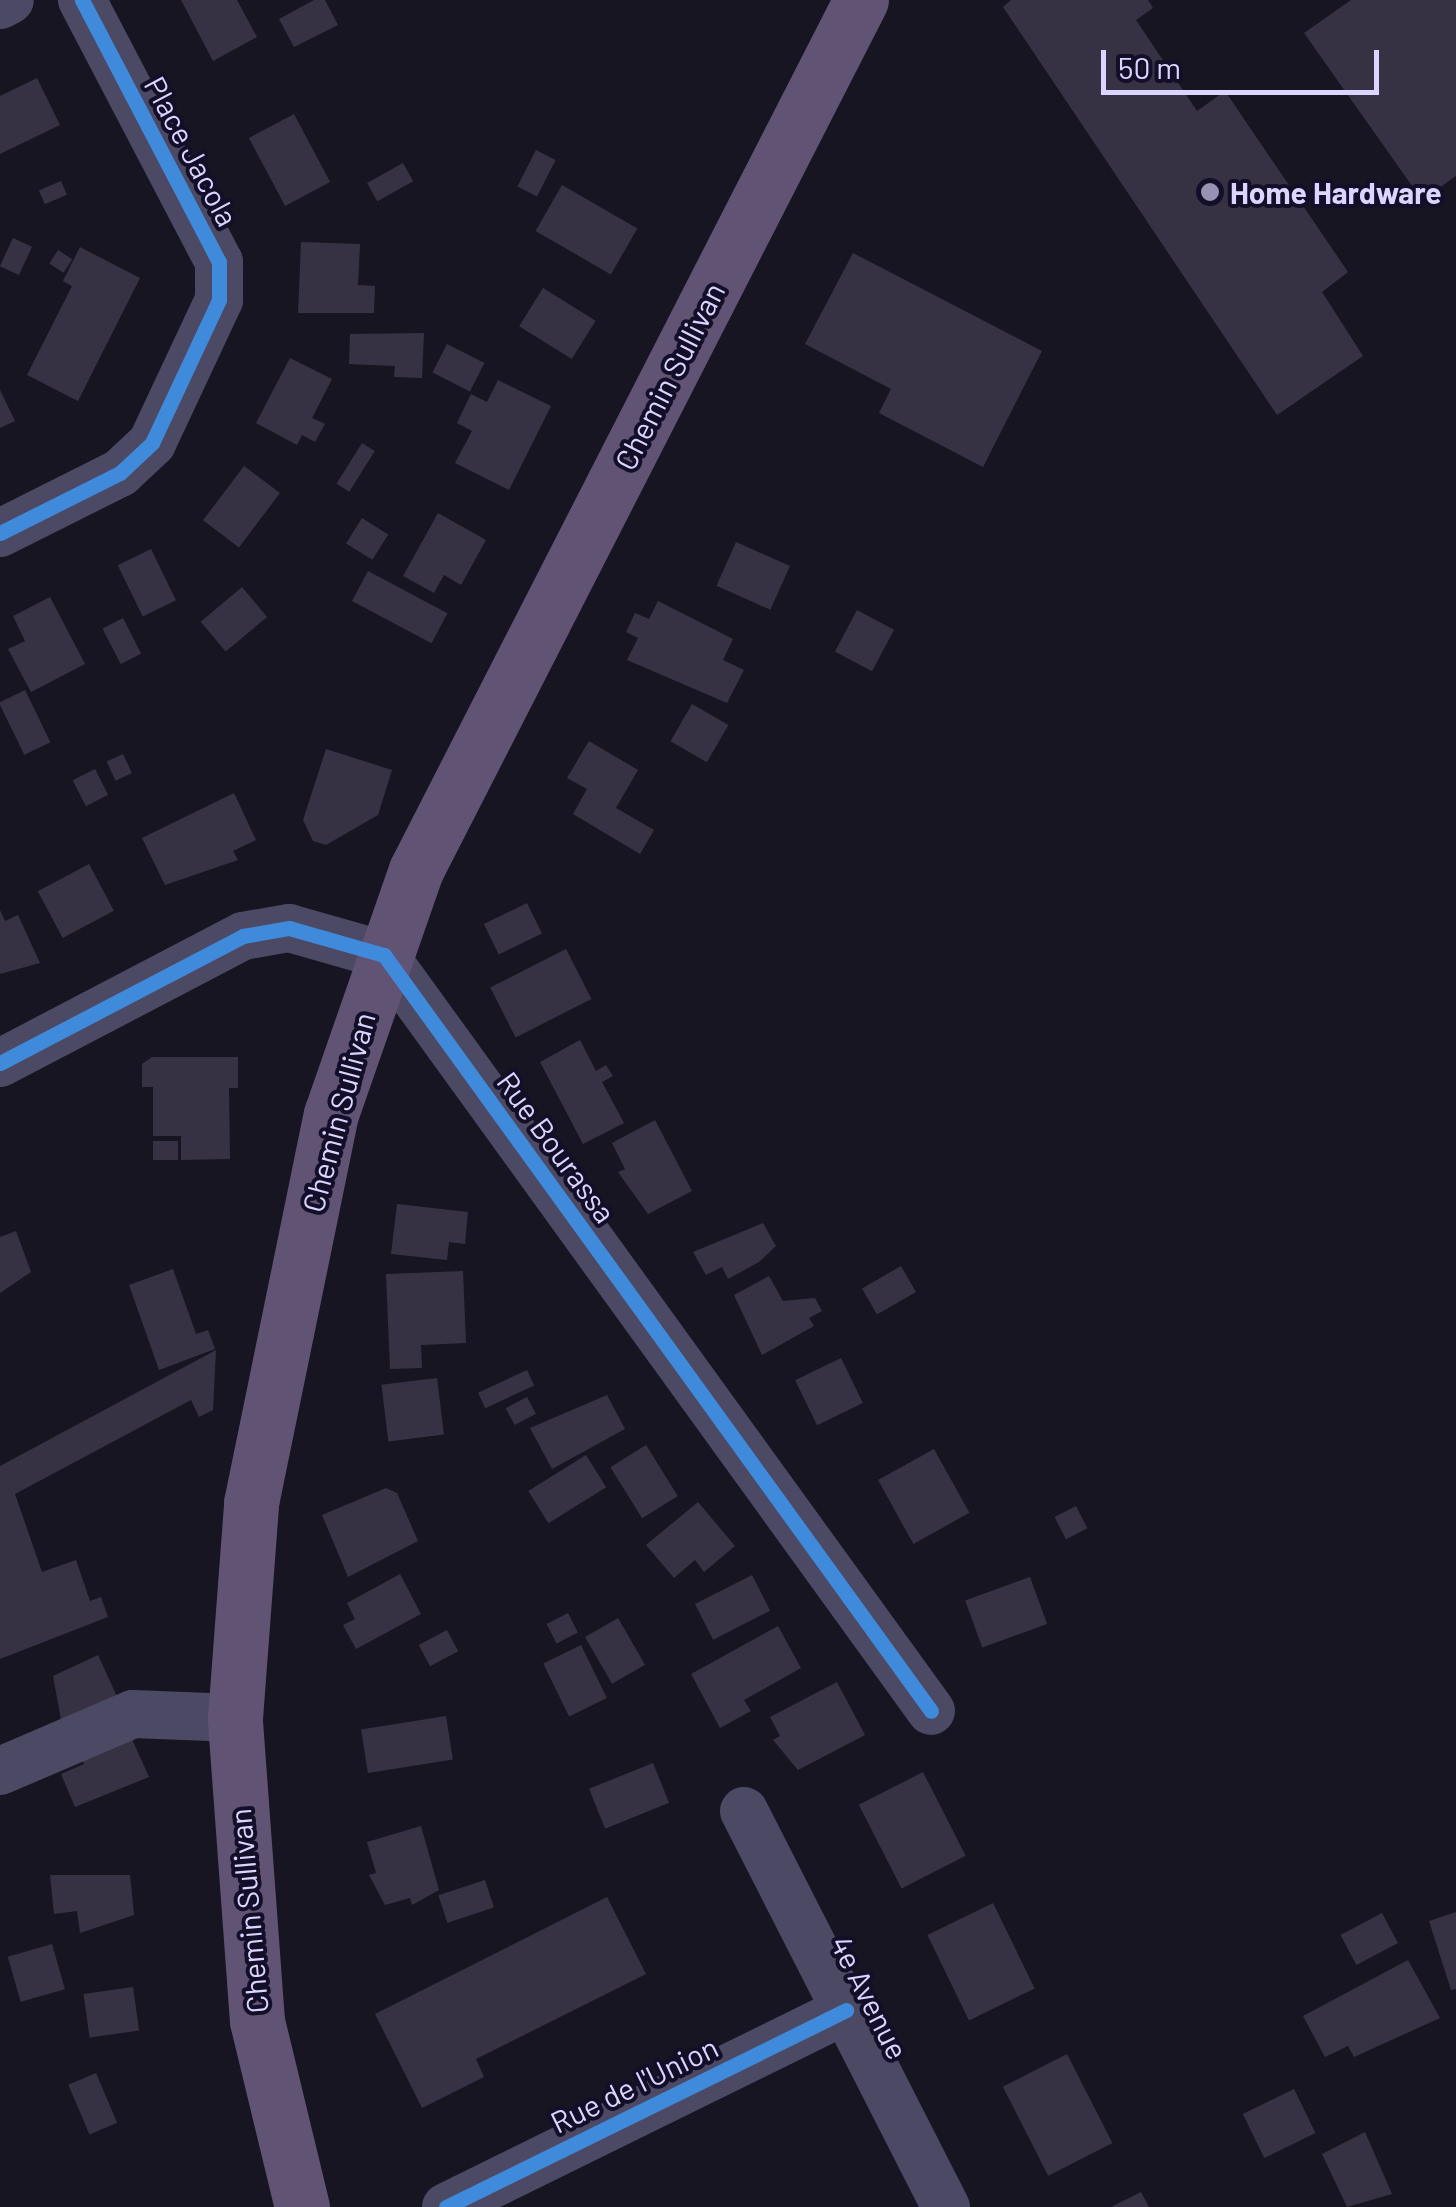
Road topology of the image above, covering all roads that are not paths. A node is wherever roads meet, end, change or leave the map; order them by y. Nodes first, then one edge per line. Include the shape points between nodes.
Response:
1 (10, 0) edge
2 (82, 0) edge
3 (861, 0) edge
4 (0, 5) edge
5 (0, 533) edge
6 (384, 954) junction
7 (0, 1063) edge
8 (931, 1711) dead end
9 (235, 1718) junction
10 (0, 1771) edge
11 (744, 1812) dead end
12 (846, 2010) junction
13 (302, 2207) edge
14 (446, 2207) edge
15 (946, 2207) edge

1 - 4 street
2 - 5 street, Place Jacola via 219,262 220,300 152,443 120,472
3 - 6 main road, Chemin Sullivan via 416,870
6 - 7 street via 290,928 243,936
6 - 8 street, Rue Bourassa
6 - 9 main road, Chemin Sullivan via 332,1114 282,1338 251,1503
9 - 10 street via 132,1714
9 - 13 main road, Chemin Sullivan via 257,2021
11 - 12 street, 4e Avenue
12 - 14 street, Rue de l'Union
12 - 15 street, 4e Avenue

